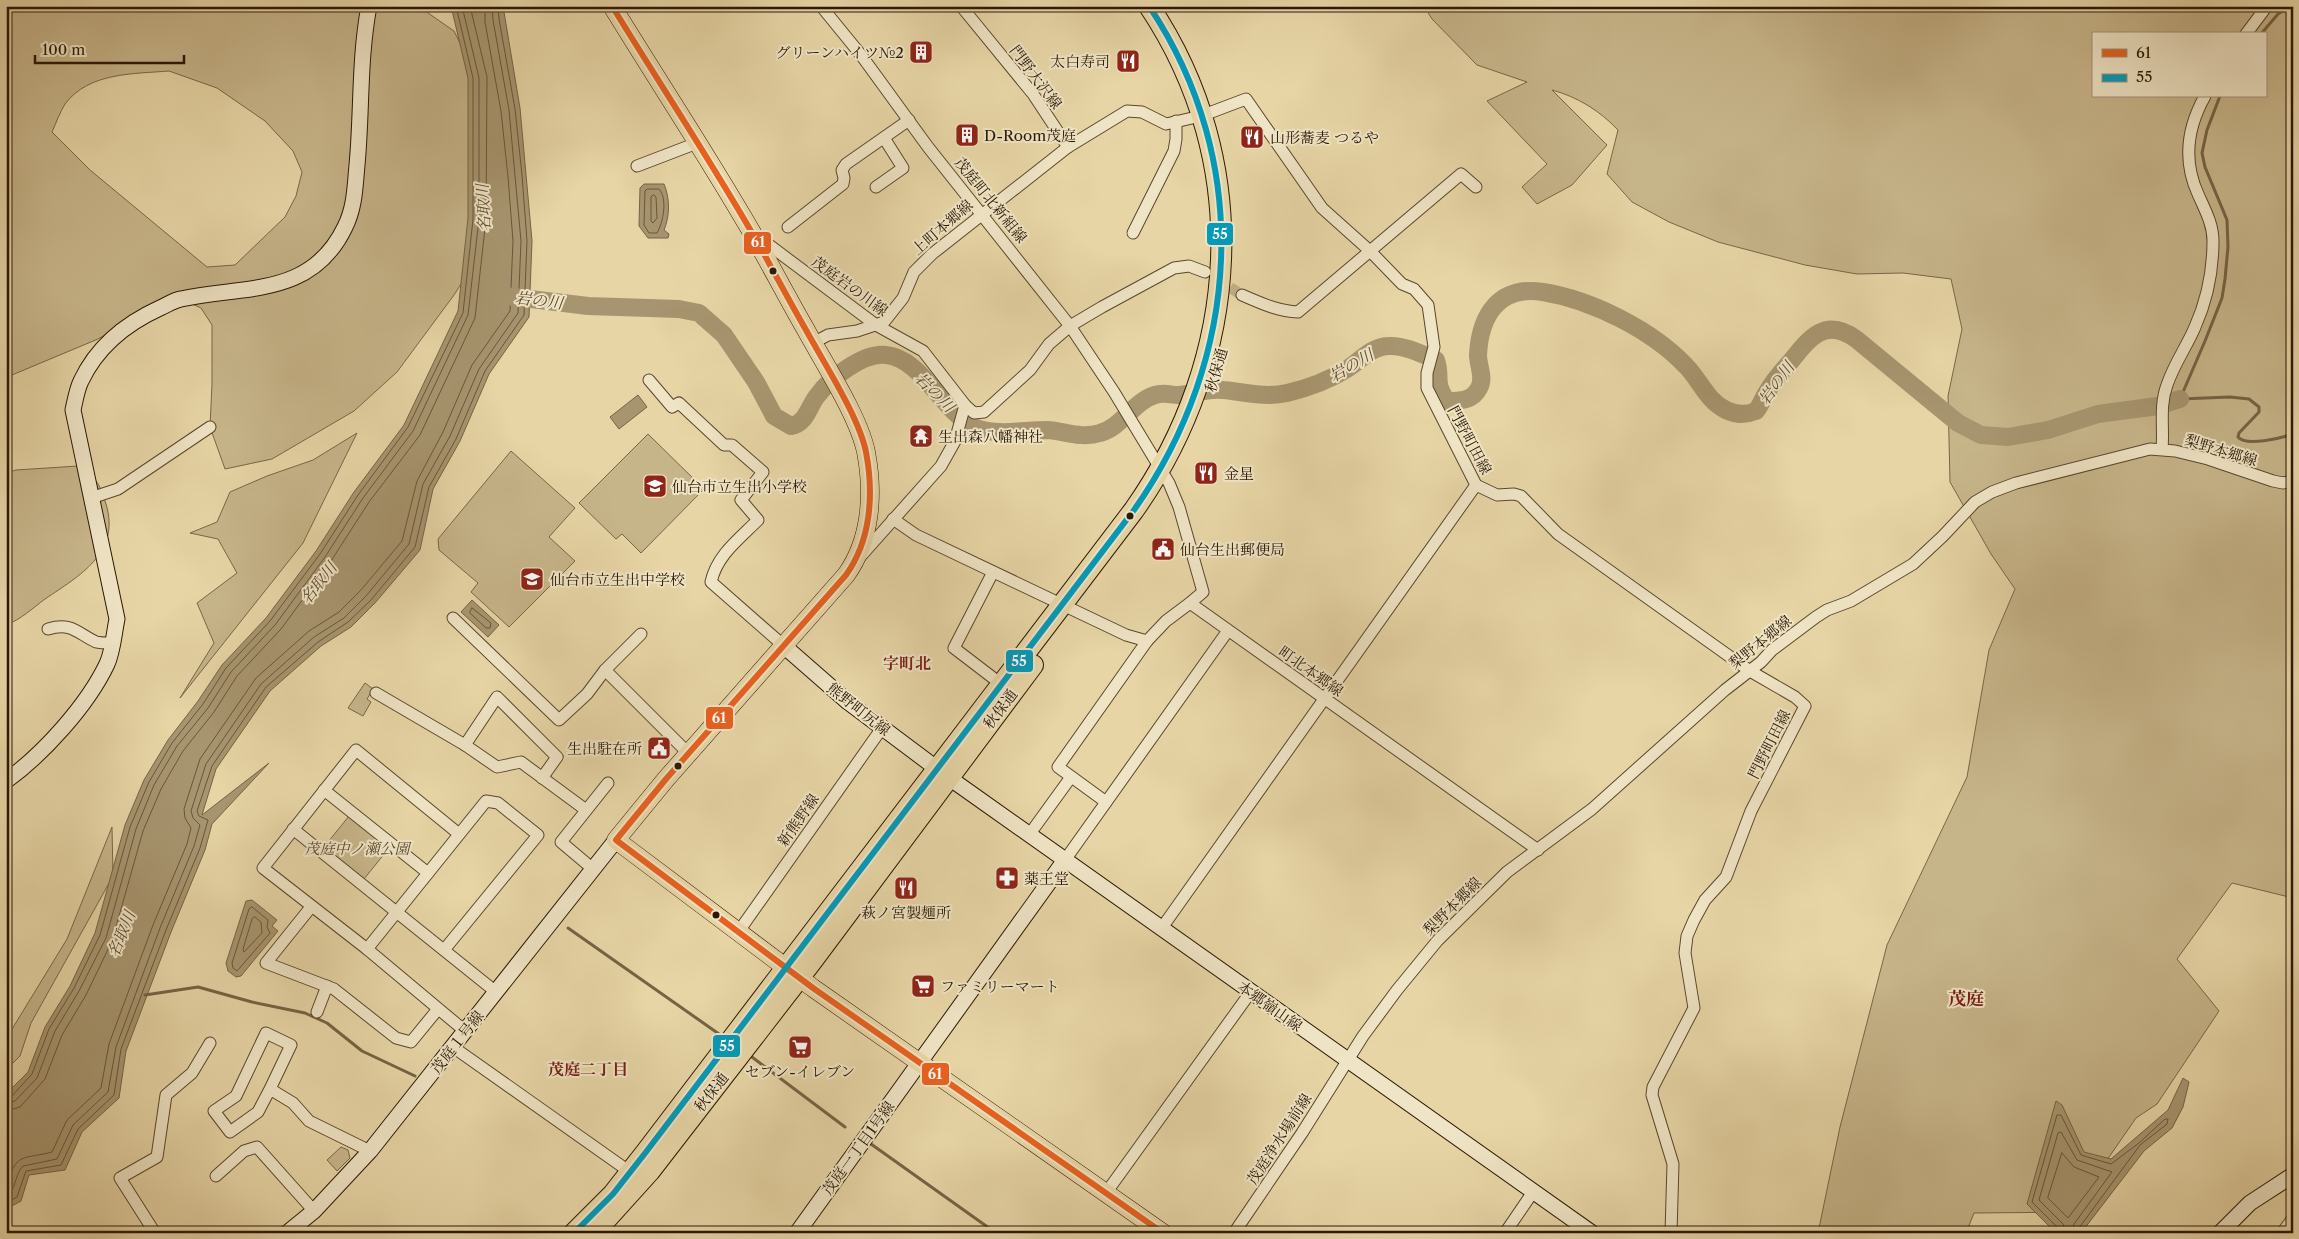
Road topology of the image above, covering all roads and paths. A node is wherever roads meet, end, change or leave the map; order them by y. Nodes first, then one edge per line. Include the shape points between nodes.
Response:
1 (369, 6) edge
2 (612, 6) edge
3 (821, 6) edge
4 (961, 6) edge
5 (1149, 6) edge
6 (1164, 6) edge
7 (2268, 6) edge
8 (2248, 32) edge
9 (2205, 98) edge
10 (1207, 113) junction
11 (909, 120) junction
12 (1176, 121) junction
13 (884, 138) junction
14 (697, 143) junction
15 (1068, 147) junction
16 (636, 166) dead end
17 (876, 187) dead end
18 (1476, 187) dead end
19 (982, 213) junction
20 (788, 227) dead end
21 (751, 231) junction
22 (1133, 233) dead end
23 (1370, 251) junction
24 (1205, 272) tunnel mouth
25 (1242, 295) tunnel mouth
26 (876, 325) junction
27 (1070, 326) junction
28 (815, 347) junction
29 (649, 380) dead end
30 (964, 408) junction
31 (210, 427) dead end
32 (2162, 449) junction
33 (1165, 476) junction
34 (2293, 481) edge
35 (1476, 485) junction
36 (92, 498) junction
37 (893, 519) junction
38 (854, 564) junction
39 (992, 572) junction
40 (1190, 603) junction
41 (1068, 607) junction
42 (453, 618) dead end
43 (48, 629) dead end
44 (1227, 632) junction
45 (640, 634) dead end
46 (1148, 641) junction
47 (112, 644) junction
48 (784, 646) junction
49 (605, 670) junction
50 (1750, 671) junction
51 (1001, 684) junction
52 (376, 693) dead end
53 (1325, 699) junction
54 (882, 728) junction
55 (465, 745) junction
56 (689, 754) junction
57 (942, 773) junction
58 (1071, 777) junction
59 (542, 778) junction
60 (6, 781) edge
61 (608, 783) dead end
62 (324, 790) junction
63 (1106, 802) junction
64 (586, 810) junction
65 (293, 829) junction
66 (459, 834) junction
67 (1029, 835) junction
68 (616, 840) junction
69 (1538, 850) junction
70 (1065, 860) junction
71 (593, 869) junction
72 (428, 873) junction
73 (311, 907) junction
74 (398, 912) junction
75 (1161, 928) junction
76 (739, 931) junction
77 (367, 950) junction
78 (444, 950) junction
79 (793, 972) junction
80 (327, 986) junction
81 (496, 992) junction
82 (1250, 993) junction
83 (438, 1009) junction
84 (317, 1012) dead end
85 (465, 1031) junction
86 (210, 1043) dead end
87 (453, 1047) junction
88 (1347, 1060) junction
89 (920, 1063) junction
90 (270, 1089) junction
91 (370, 1151) junction
92 (630, 1172) junction
93 (2293, 1175) edge
94 (216, 1176) dead end
95 (1533, 1192) junction
96 (1106, 1193) junction
97 (314, 1211) junction
98 (2293, 1218) edge
99 (155, 1233) edge
100 (287, 1233) edge
101 (574, 1233) edge
102 (594, 1233) edge
103 (797, 1233) edge
104 (1162, 1233) edge
105 (1234, 1233) edge
106 (1505, 1233) edge
107 (1592, 1233) edge
108 (1671, 1233) edge
109 (2220, 1233) edge
110 (2282, 1233) edge

1 - 36 street via 363,41 360,138 352,210 337,242 318,263 294,279 266,288 179,299 140,317 112,338 80,382 73,410
2 - 14 main road
3 - 11 street, 茂庭町北新組線
4 - 15 street, 門野大沢線 via 1033,94
5 - 10 highway, 秋保通 via 1165,30
6 - 10 highway, 秋保通 via 1196,65
7 - 8 street
9 - 32 street via 2190,137 2188,156 2197,192 2212,227 2212,264 2201,312 2172,370 2164,396
10 - 12 street
10 - 23 street via 1246,99 1322,208
10 - 33 highway, 秋保通 via 1228,179 1233,270 1225,334 1197,407 1179,436
11 - 13 street
11 - 19 street, 茂庭町北新組線
12 - 15 street via 1166,124 1142,112 1127,111
12 - 22 street via 1174,151
13 - 17 street via 903,168
13 - 20 street via 846,164 842,170 843,184
14 - 16 street
14 - 21 main road
15 - 19 street, 上町本郷線
18 - 23 street via 1461,174
19 - 26 street, 上町本郷線 via 914,272 903,298 884,322
19 - 27 street, 茂庭町北新組線
21 - 26 street, 茂庭岩の川線
21 - 28 main road
23 - 25 street via 1298,312 1266,306
23 - 35 street, 門野町田線 via 1428,305 1434,347 1426,380 1431,397
24 - 27 street via 1189,266 1174,268
26 - 28 street via 828,335
26 - 30 street, 茂庭岩の川線 via 923,351
27 - 30 street via 1049,344 1030,370 984,412 974,413
27 - 33 street, 茂庭町北新組線
28 - 38 main road via 855,422 866,451 870,490 867,523
29 - 48 street via 672,407 679,403 724,445 732,445 763,472 741,500 758,520 720,557 711,582
30 - 37 street via 955,441 941,466
31 - 36 street via 118,489
32 - 34 street, 梨野本郷線 via 2208,459 2265,479 2283,483
32 - 50 street, 梨野本郷線 via 2142,450 2070,468 1992,492 1975,502 1913,564 1851,601 1816,617
33 - 40 street, 茂庭町北新組線 via 1179,507 1203,592
33 - 41 highway, 秋保通 via 1134,510
35 - 50 street, 門野町田線 via 1497,496 1521,496 1558,534
35 - 53 street
36 - 47 street via 117,618
37 - 38 street
37 - 39 street via 916,535
38 - 48 main road
39 - 41 street
39 - 51 street via 954,648
40 - 44 street, 町北本郷線
40 - 46 street via 1166,621
41 - 46 street via 1126,635
41 - 51 highway, 秋保通
41 - 57 highway, 秋保通
42 - 49 street via 559,720 587,694
43 - 47 street via 60,626 97,642
44 - 53 street, 町北本郷線
44 - 63 street
45 - 49 street
46 - 58 street via 1058,767
47 - 60 street via 108,662 94,687 48,745
48 - 54 street, 熊野町尻線
48 - 56 main road
49 - 56 street
50 - 69 street, 梨野本郷線 via 1614,790
50 - 108 street, 門野町田線 via 1805,706 1751,811 1726,877 1704,900 1687,936 1685,960 1694,1008 1653,1087 1652,1095 1673,1164
51 - 57 highway, 秋保通
52 - 55 street
53 - 69 street, 町北本郷線
53 - 75 street
54 - 57 street, 熊野町尻線
54 - 76 street, 新熊野線
55 - 59 street via 497,767 521,762
55 - 59 street via 497,698 557,756
56 - 68 main road
57 - 67 street, 本郷嶺山線
57 - 79 highway, 秋保通
58 - 63 street
58 - 67 street
59 - 64 street
61 - 64 street
62 - 65 street
62 - 66 street via 356,750
62 - 72 street
63 - 70 street
64 - 71 street via 561,842
65 - 73 street via 263,868
65 - 74 street
66 - 72 street
66 - 78 street via 486,801 498,803 538,834
67 - 70 street, 本郷嶺山線
68 - 71 street, 茂庭１号線
68 - 76 main road
69 - 88 street, 梨野本郷線 via 1506,872 1438,940 1396,990
70 - 75 street, 本郷嶺山線
70 - 89 street, 茂庭一丁目1号線
71 - 81 street, 茂庭１号線
72 - 74 street
73 - 77 street
73 - 80 street via 266,963
74 - 77 street
74 - 78 street
75 - 82 street, 本郷嶺山線
76 - 79 main road
77 - 83 street
78 - 81 street
79 - 89 main road
79 - 92 highway, 秋保通
79 - 102 highway, 秋保通 via 650,1171
80 - 83 street via 396,1038 411,1042
80 - 84 street
81 - 85 street, 茂庭１号線
82 - 88 street, 本郷嶺山線
82 - 96 street
83 - 85 street
85 - 87 street, 茂庭１号線
86 - 99 street via 192,1073 166,1095 157,1157 120,1178
87 - 91 street, 茂庭１号線
87 - 92 street
88 - 95 street, 本郷嶺山線
88 - 105 street, 茂庭浄水場前線
89 - 96 main road
89 - 103 street, 茂庭一丁目1号線
90 - 90 street via 258,1112 230,1132 214,1111 236,1096 266,1033 291,1045
90 - 91 street via 292,1103 309,1120
91 - 97 street, 茂庭１号線
92 - 101 highway, 秋保通
93 - 109 street via 2250,1203
94 - 97 street via 244,1151 257,1147
95 - 106 street
95 - 107 street, 本郷嶺山線
96 - 104 main road
97 - 100 street, 茂庭１号線
98 - 110 street

